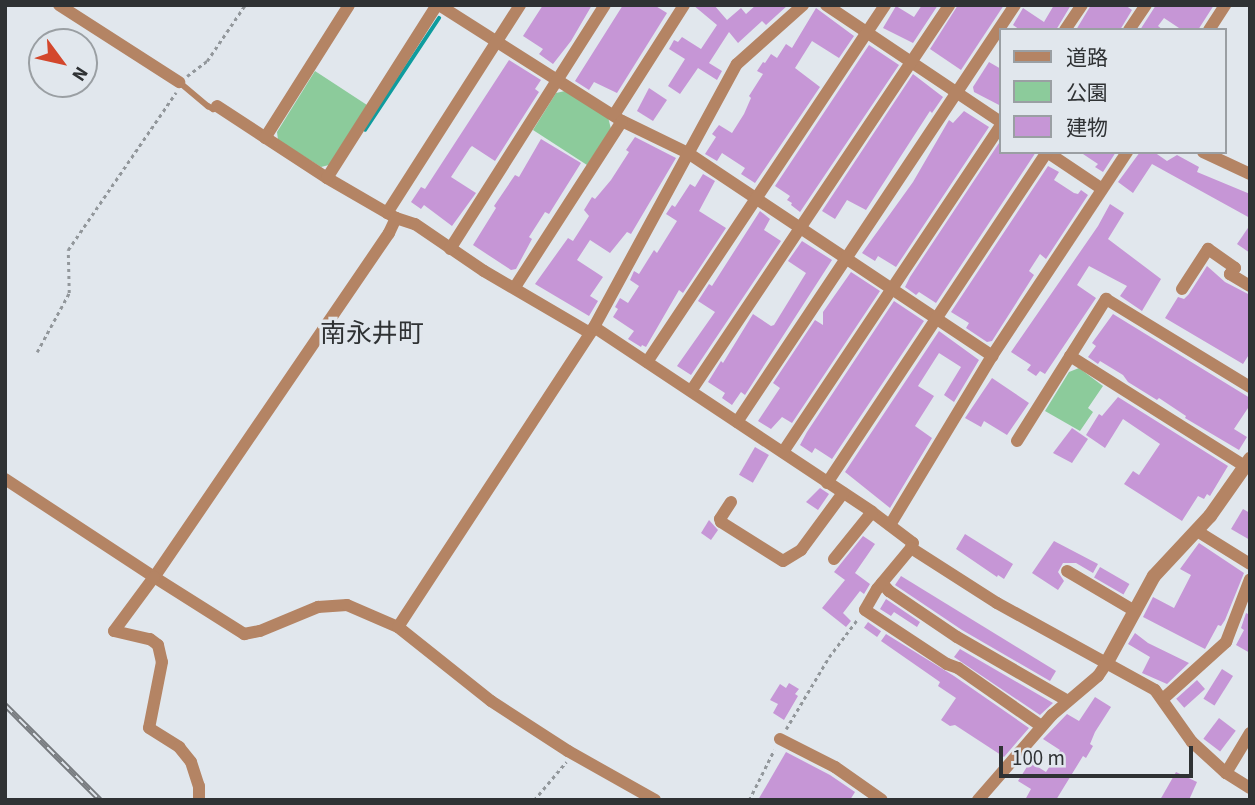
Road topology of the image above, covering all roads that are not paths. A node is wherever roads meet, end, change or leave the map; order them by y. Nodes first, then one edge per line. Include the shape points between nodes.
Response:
1 (59, 5) edge
2 (349, 5) edge
3 (438, 5) edge
4 (520, 5) edge
5 (605, 5) edge
6 (684, 5) edge
7 (803, 5) edge
8 (826, 5) edge
9 (885, 5) edge
10 (949, 5) edge
11 (1015, 5) edge
12 (1082, 5) edge
13 (1146, 5) edge
14 (1225, 5) edge
15 (1066, 28) edge
16 (1130, 28) edge
17 (1210, 28) edge
18 (867, 32) junction
19 (498, 41) junction
20 (911, 62) junction
21 (558, 80) junction
22 (180, 83) joint
23 (957, 92) junction
24 (217, 106) joint
25 (618, 118) junction
26 (1000, 122) edge
27 (1000, 125) edge
28 (265, 138) junction
29 (688, 153) junction
30 (1046, 154) edge
31 (1050, 154) edge
32 (1125, 154) edge
33 (1207, 154) edge
34 (1250, 174) edge
35 (327, 178) junction
36 (1102, 189) junction
37 (757, 198) junction
38 (392, 216) junction
39 (800, 227) junction
40 (450, 249) junction
41 (846, 258) junction
42 (1250, 286) edge
43 (515, 287) junction
44 (891, 289) junction
45 (1182, 289) dead end
46 (937, 318) junction
47 (592, 330) junction
48 (992, 356) junction
49 (1070, 356) junction
50 (647, 362) junction
51 (1250, 387) edge
52 (691, 391) junction
53 (737, 422) junction
54 (1017, 442) dead end
55 (783, 452) junction
56 (1247, 463) edge
57 (5, 479) edge
58 (827, 483) junction
59 (843, 493) junction
60 (731, 502) dead end
61 (872, 512) junction
62 (890, 525) junction
63 (1198, 531) junction
64 (911, 548) junction
65 (835, 559) dead end
66 (1250, 564) edge
67 (1067, 571) dead end
68 (154, 577) junction
69 (1250, 579) edge
70 (882, 583) junction
71 (1133, 610) junction
72 (398, 627) junction
73 (1106, 664) junction
74 (1164, 698) junction
75 (1068, 701) junction
76 (1041, 726) junction
77 (1250, 733) edge
78 (780, 739) road end
79 (1226, 773) junction
80 (1250, 788) edge
81 (199, 800) edge
82 (655, 800) edge
83 (882, 800) edge
84 (978, 800) edge

1 - 22 street
2 - 28 street
3 - 19 street
3 - 35 street
4 - 19 street
5 - 21 street
6 - 25 street
7 - 29 street via 737,64
8 - 18 street
9 - 18 street
10 - 20 street
11 - 23 street
12 - 15 street
13 - 16 street
14 - 17 street
18 - 20 street
18 - 37 street
19 - 21 street
19 - 38 street
20 - 23 street
20 - 39 street
21 - 25 street
21 - 40 street
22 - 24 lane via 208,106
23 - 26 street
23 - 41 street
24 - 28 street
25 - 29 street
25 - 43 street
27 - 44 street
28 - 35 street
29 - 37 street
29 - 47 street
30 - 46 street
31 - 36 street
32 - 36 street
33 - 34 street
35 - 38 street
36 - 48 street
37 - 39 street
37 - 50 street
38 - 40 street via 415,225
38 - 68 street via 382,244
39 - 41 street
39 - 52 street
40 - 43 street
41 - 44 street
41 - 53 street
42 - 45 street via 1230,274 1235,268 1209,249
43 - 47 street
44 - 46 street
44 - 55 street
46 - 48 street
46 - 58 street
47 - 50 street
47 - 72 street
48 - 62 street
49 - 51 street via 1105,299
49 - 54 street
49 - 56 street
50 - 52 street
52 - 53 street
53 - 55 street
55 - 58 street
56 - 63 street
57 - 68 street
58 - 59 street
59 - 60 street via 801,550 783,561 721,522
59 - 61 street
61 - 62 street
61 - 65 street
62 - 64 street via 914,543
63 - 66 street
63 - 71 street via 1154,576
64 - 70 street
64 - 73 street
67 - 71 street
68 - 72 street via 244,634 318,607 348,605
68 - 81 street via 114,631 158,645 162,662 149,728 180,747 191,762
69 - 74 street via 1226,642
70 - 75 street via 957,636
70 - 76 street via 865,610
71 - 73 street
72 - 82 street via 491,701
73 - 74 street
73 - 75 street
74 - 79 street via 1192,742
75 - 76 street
76 - 84 street
77 - 79 street
78 - 83 street via 835,767
79 - 80 street

